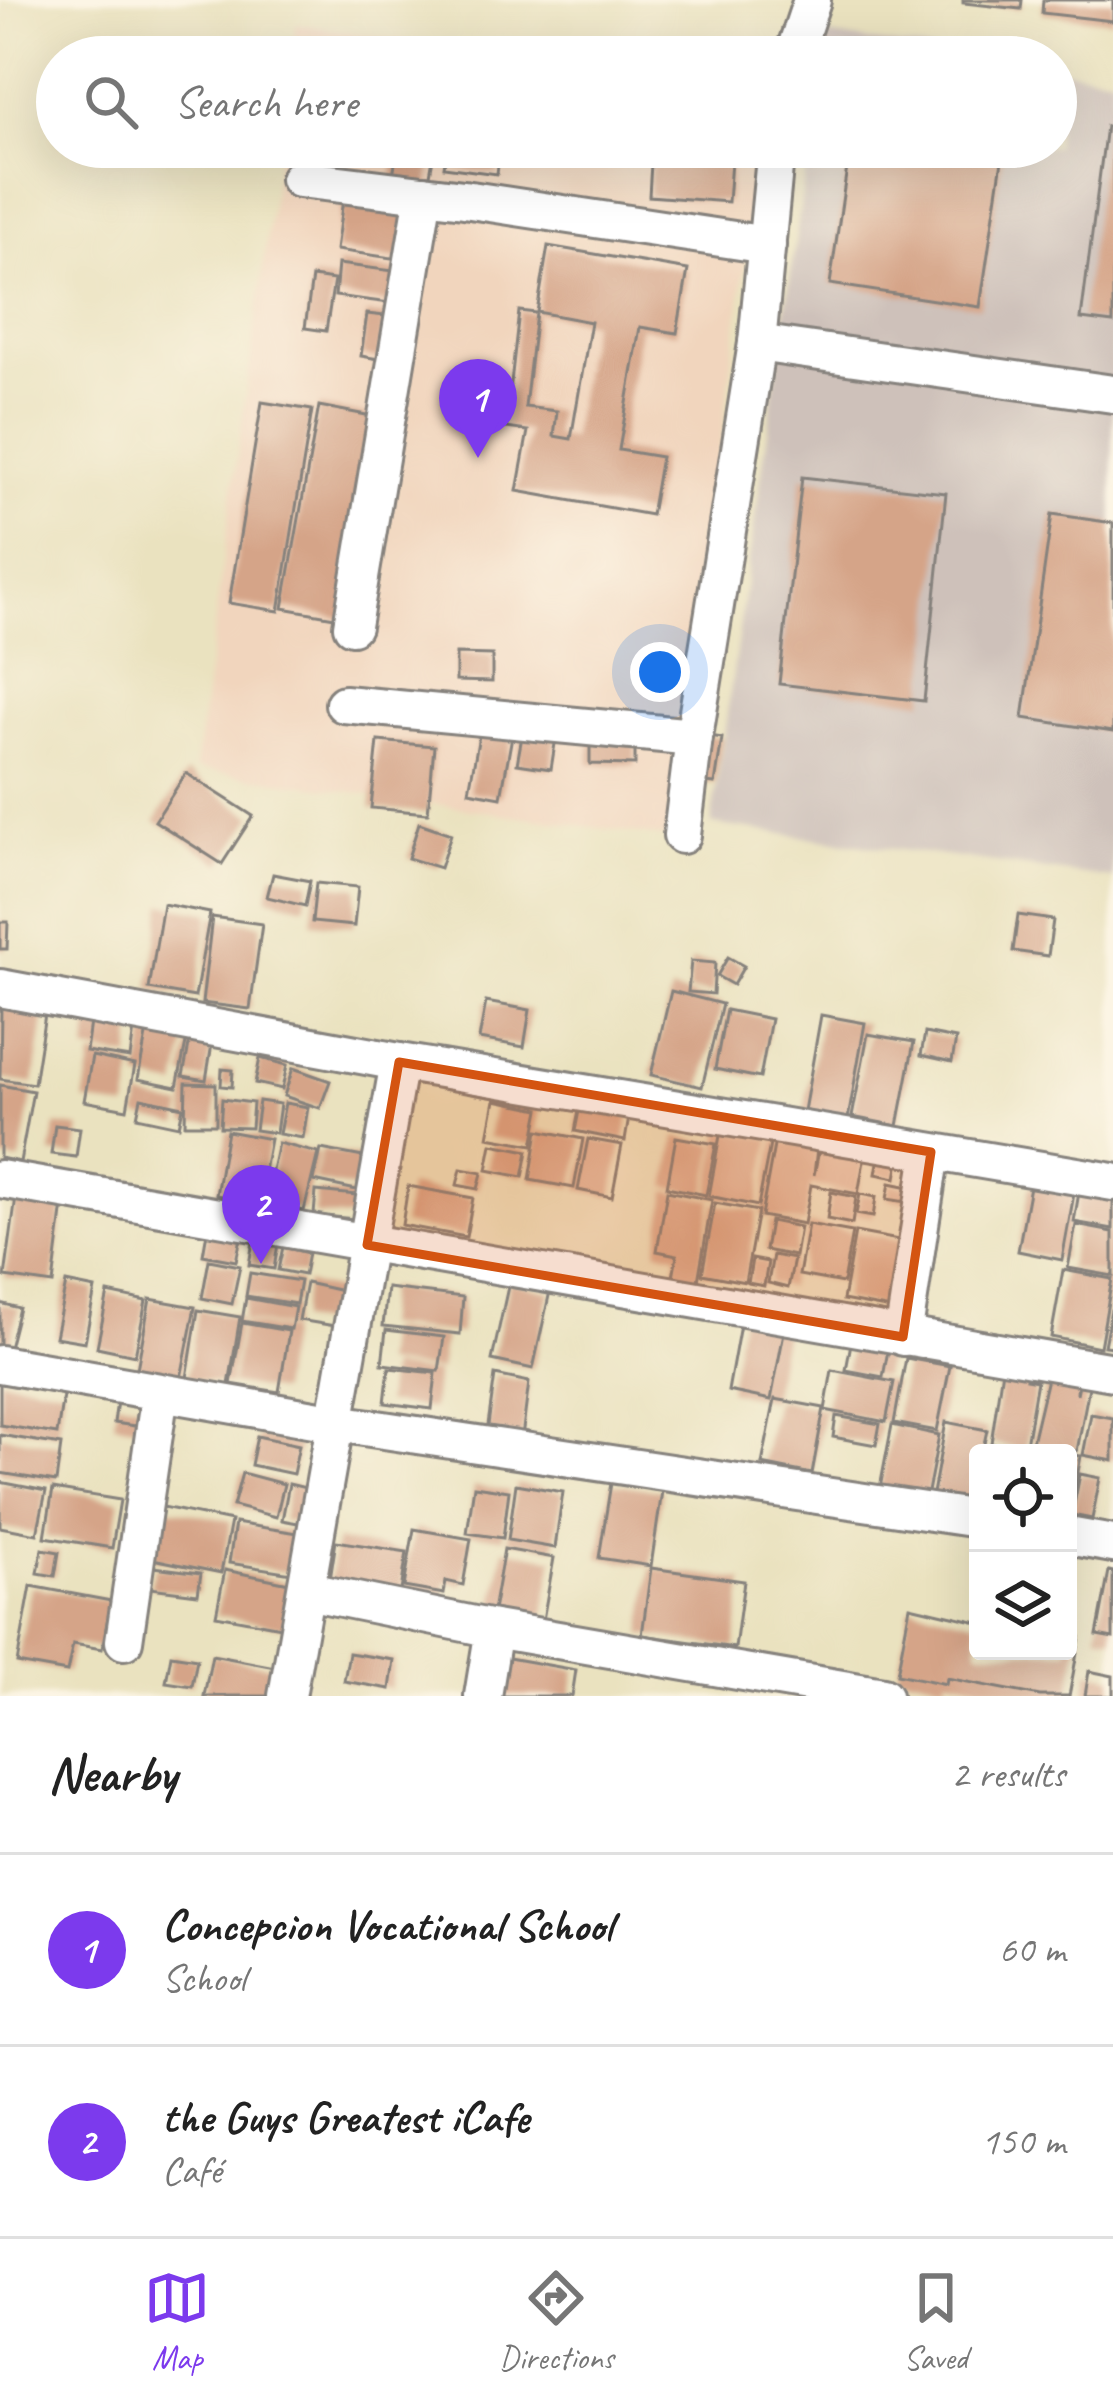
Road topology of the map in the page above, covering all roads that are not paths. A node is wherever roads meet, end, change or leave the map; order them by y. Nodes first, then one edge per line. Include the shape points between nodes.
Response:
1 (812, 0) edge
2 (800, 36) edge
3 (774, 168) edge
4 (299, 179) dead end
5 (424, 194) junction
6 (766, 244) junction
7 (757, 343) junction
8 (1113, 394) edge
9 (352, 626) dead end
10 (344, 704) dead end
11 (694, 736) junction
12 (682, 835) dead end
13 (0, 988) edge
14 (399, 1062) junction
15 (931, 1152) junction
16 (0, 1179) edge
17 (1113, 1182) edge
18 (367, 1245) junction
19 (903, 1337) junction
20 (0, 1364) edge
21 (1113, 1372) edge
22 (160, 1393) junction
23 (337, 1424) junction
24 (969, 1519) edge
25 (1077, 1538) edge
26 (1113, 1544) edge
27 (307, 1591) junction
28 (494, 1629) junction
29 (124, 1641) dead end
30 (860, 1694) edge
31 (287, 1696) edge
32 (483, 1696) edge

1 - 2 street
3 - 6 street
4 - 5 street
5 - 6 street
5 - 9 street
6 - 7 street
7 - 8 street
7 - 11 street
10 - 11 street
11 - 12 street
13 - 14 street
14 - 15 street
14 - 18 street
15 - 17 street
15 - 19 street
16 - 18 street
18 - 19 street
18 - 23 street
19 - 21 street
20 - 22 street
22 - 23 street
22 - 29 street
23 - 24 street
23 - 27 street
25 - 26 street
27 - 28 street
27 - 31 street
28 - 30 street
28 - 32 street

